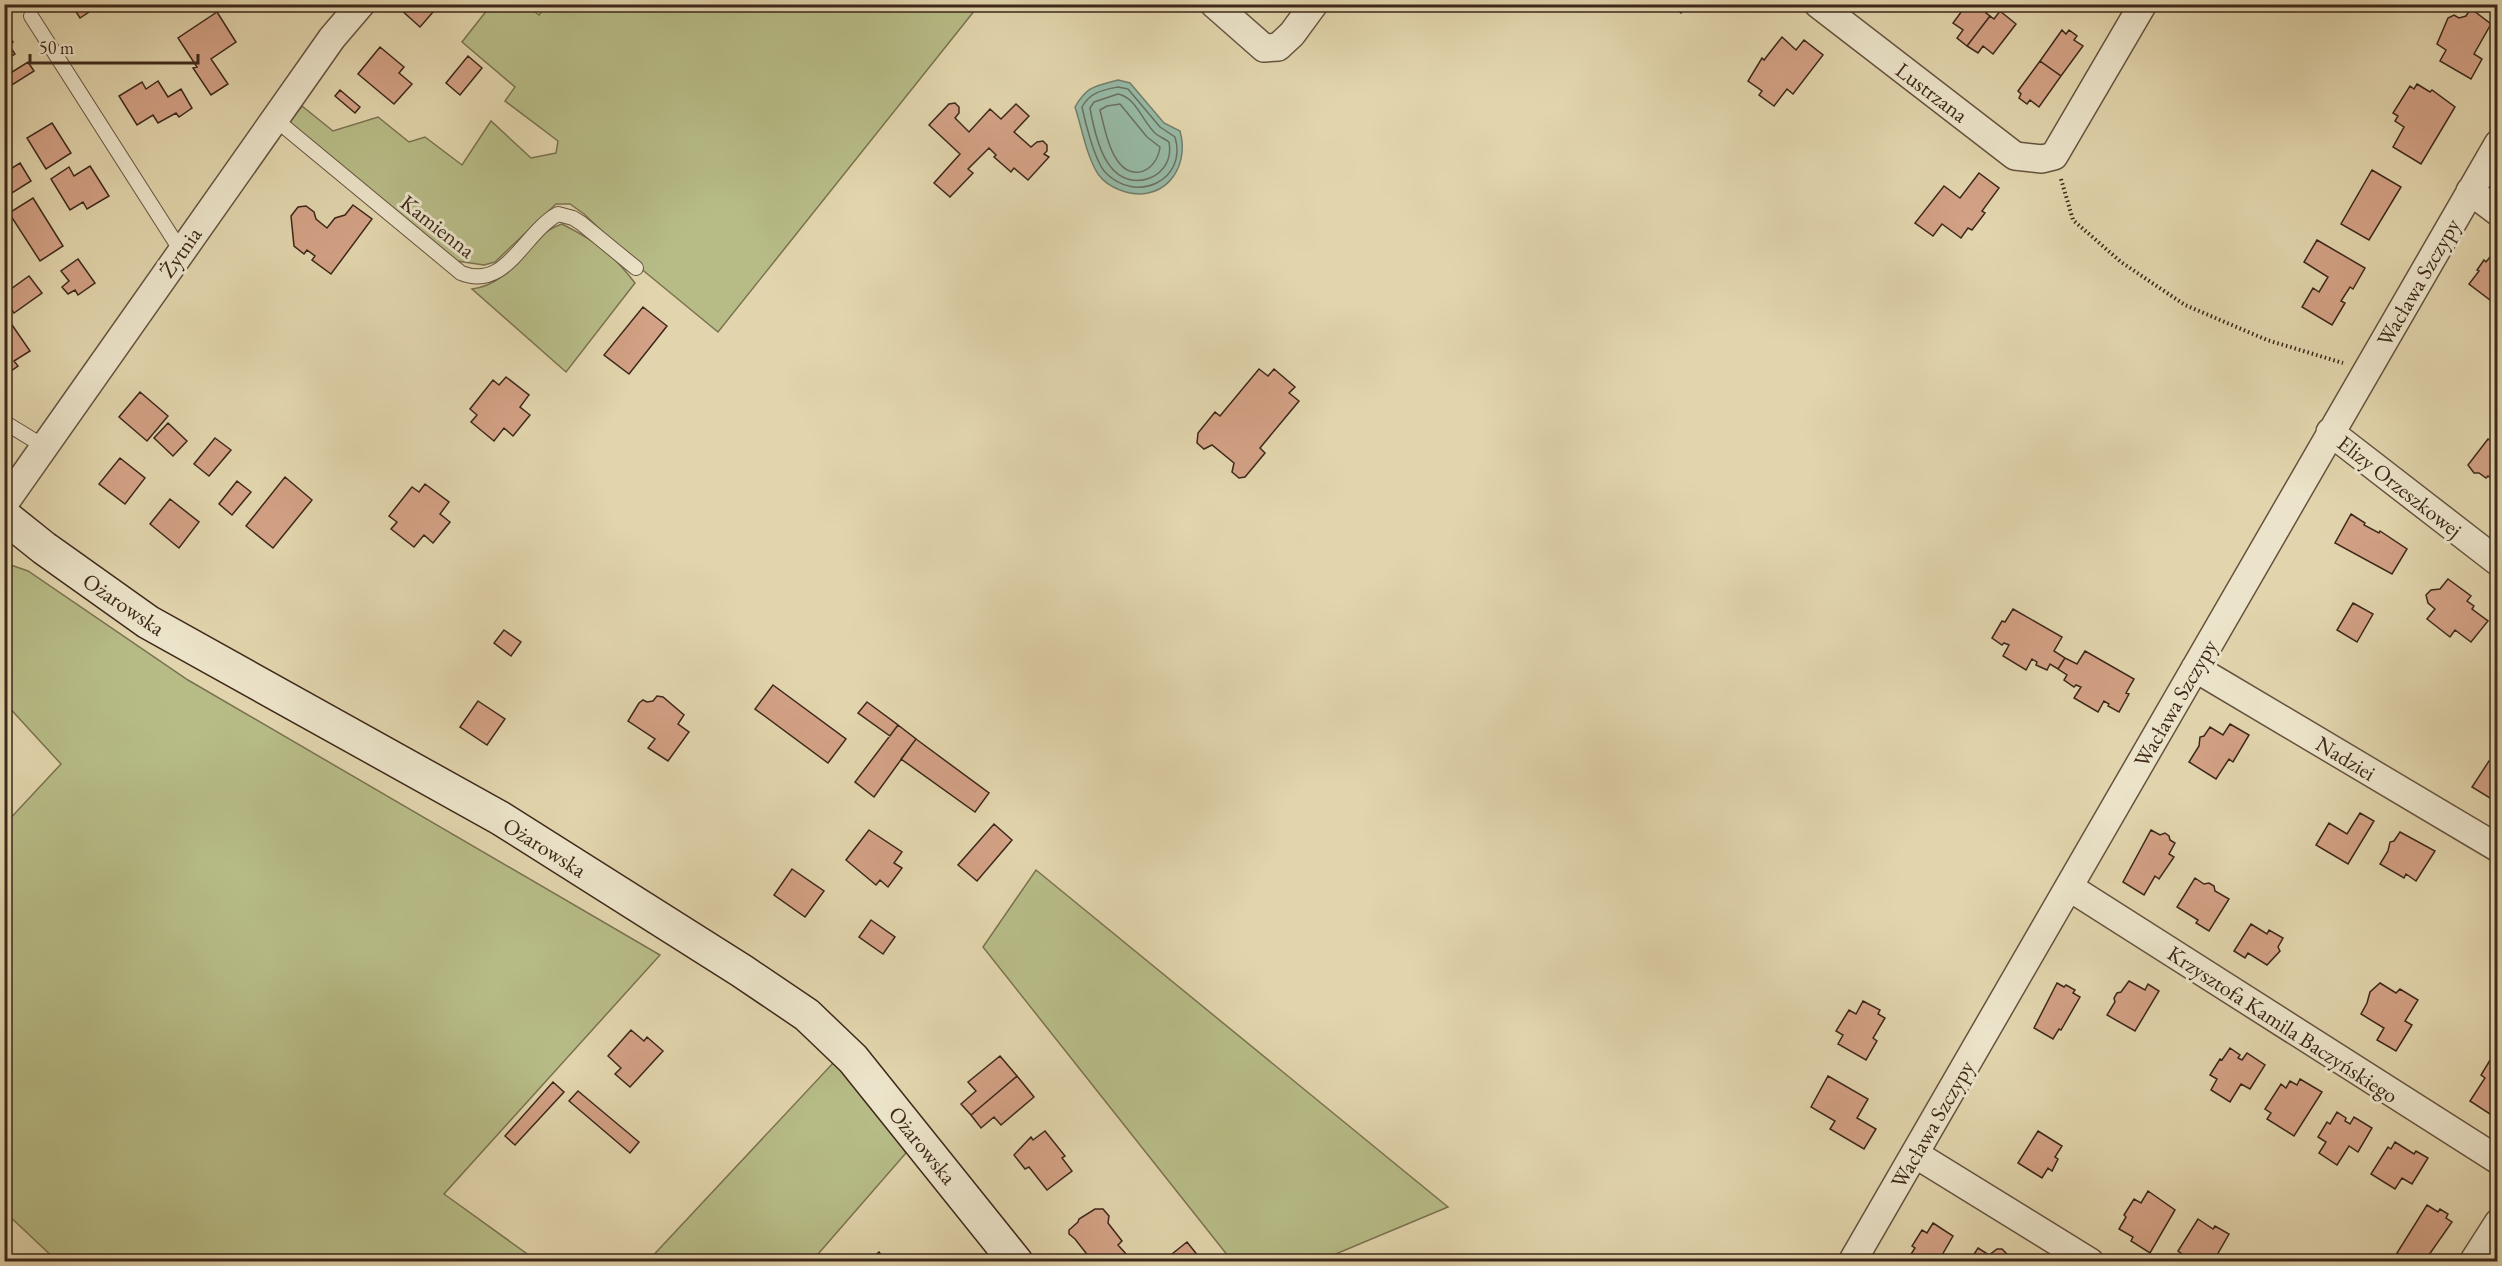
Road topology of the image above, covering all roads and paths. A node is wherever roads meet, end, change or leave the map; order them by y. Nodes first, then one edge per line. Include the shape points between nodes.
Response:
1 (361, 4) edge
2 (1214, 4) edge
3 (1314, 4) edge
4 (1818, 4) edge
5 (2143, 4) edge
6 (31, 16) dead end
7 (275, 120) junction
8 (2498, 144) edge
9 (2054, 156) junction
10 (2470, 190) junction
11 (2498, 212) edge
12 (181, 251) junction
13 (636, 268) dead end
14 (2367, 369) junction
15 (4, 422) edge
16 (2330, 432) junction
17 (45, 447) junction
18 (4, 504) edge
19 (4, 516) edge
20 (2498, 562) edge
21 (2195, 668) junction
22 (2498, 848) edge
23 (2069, 887) junction
24 (1915, 1154) junction
25 (2498, 1160) edge
26 (2498, 1223) edge
27 (1016, 1262) edge
28 (1852, 1262) edge
29 (2090, 1262) edge
30 (2473, 1262) edge

1 - 7 street, Żytnia via 332,38
2 - 3 street via 1264,48 1278,47
4 - 9 street, Lustrzana via 2015,156
5 - 9 street
6 - 12 lane
7 - 12 street, Żytnia
7 - 13 lane, Kamienna via 461,273 473,278 500,271 547,220 558,214 581,223
8 - 10 street, Wacława Szczypy
9 - 14 path via 2073,220 2130,268 2185,305 2267,340
10 - 11 street
10 - 14 street, Wacława Szczypy
12 - 17 street, Żytnia
14 - 16 street, Wacława Szczypy
15 - 17 lane
16 - 20 street, Elizy Orzeszkowej
16 - 21 street, Wacława Szczypy
17 - 18 street, Żytnia
19 - 27 main road, Ożarowska via 148,622 500,818 797,1008 853,1059
21 - 22 street, Nadziei
21 - 23 street, Wacława Szczypy
23 - 24 street, Wacława Szczypy
23 - 25 street, Krzysztofa Kamila Baczyńskiego
24 - 28 street, Wacława Szczypy
24 - 29 street
26 - 30 street

